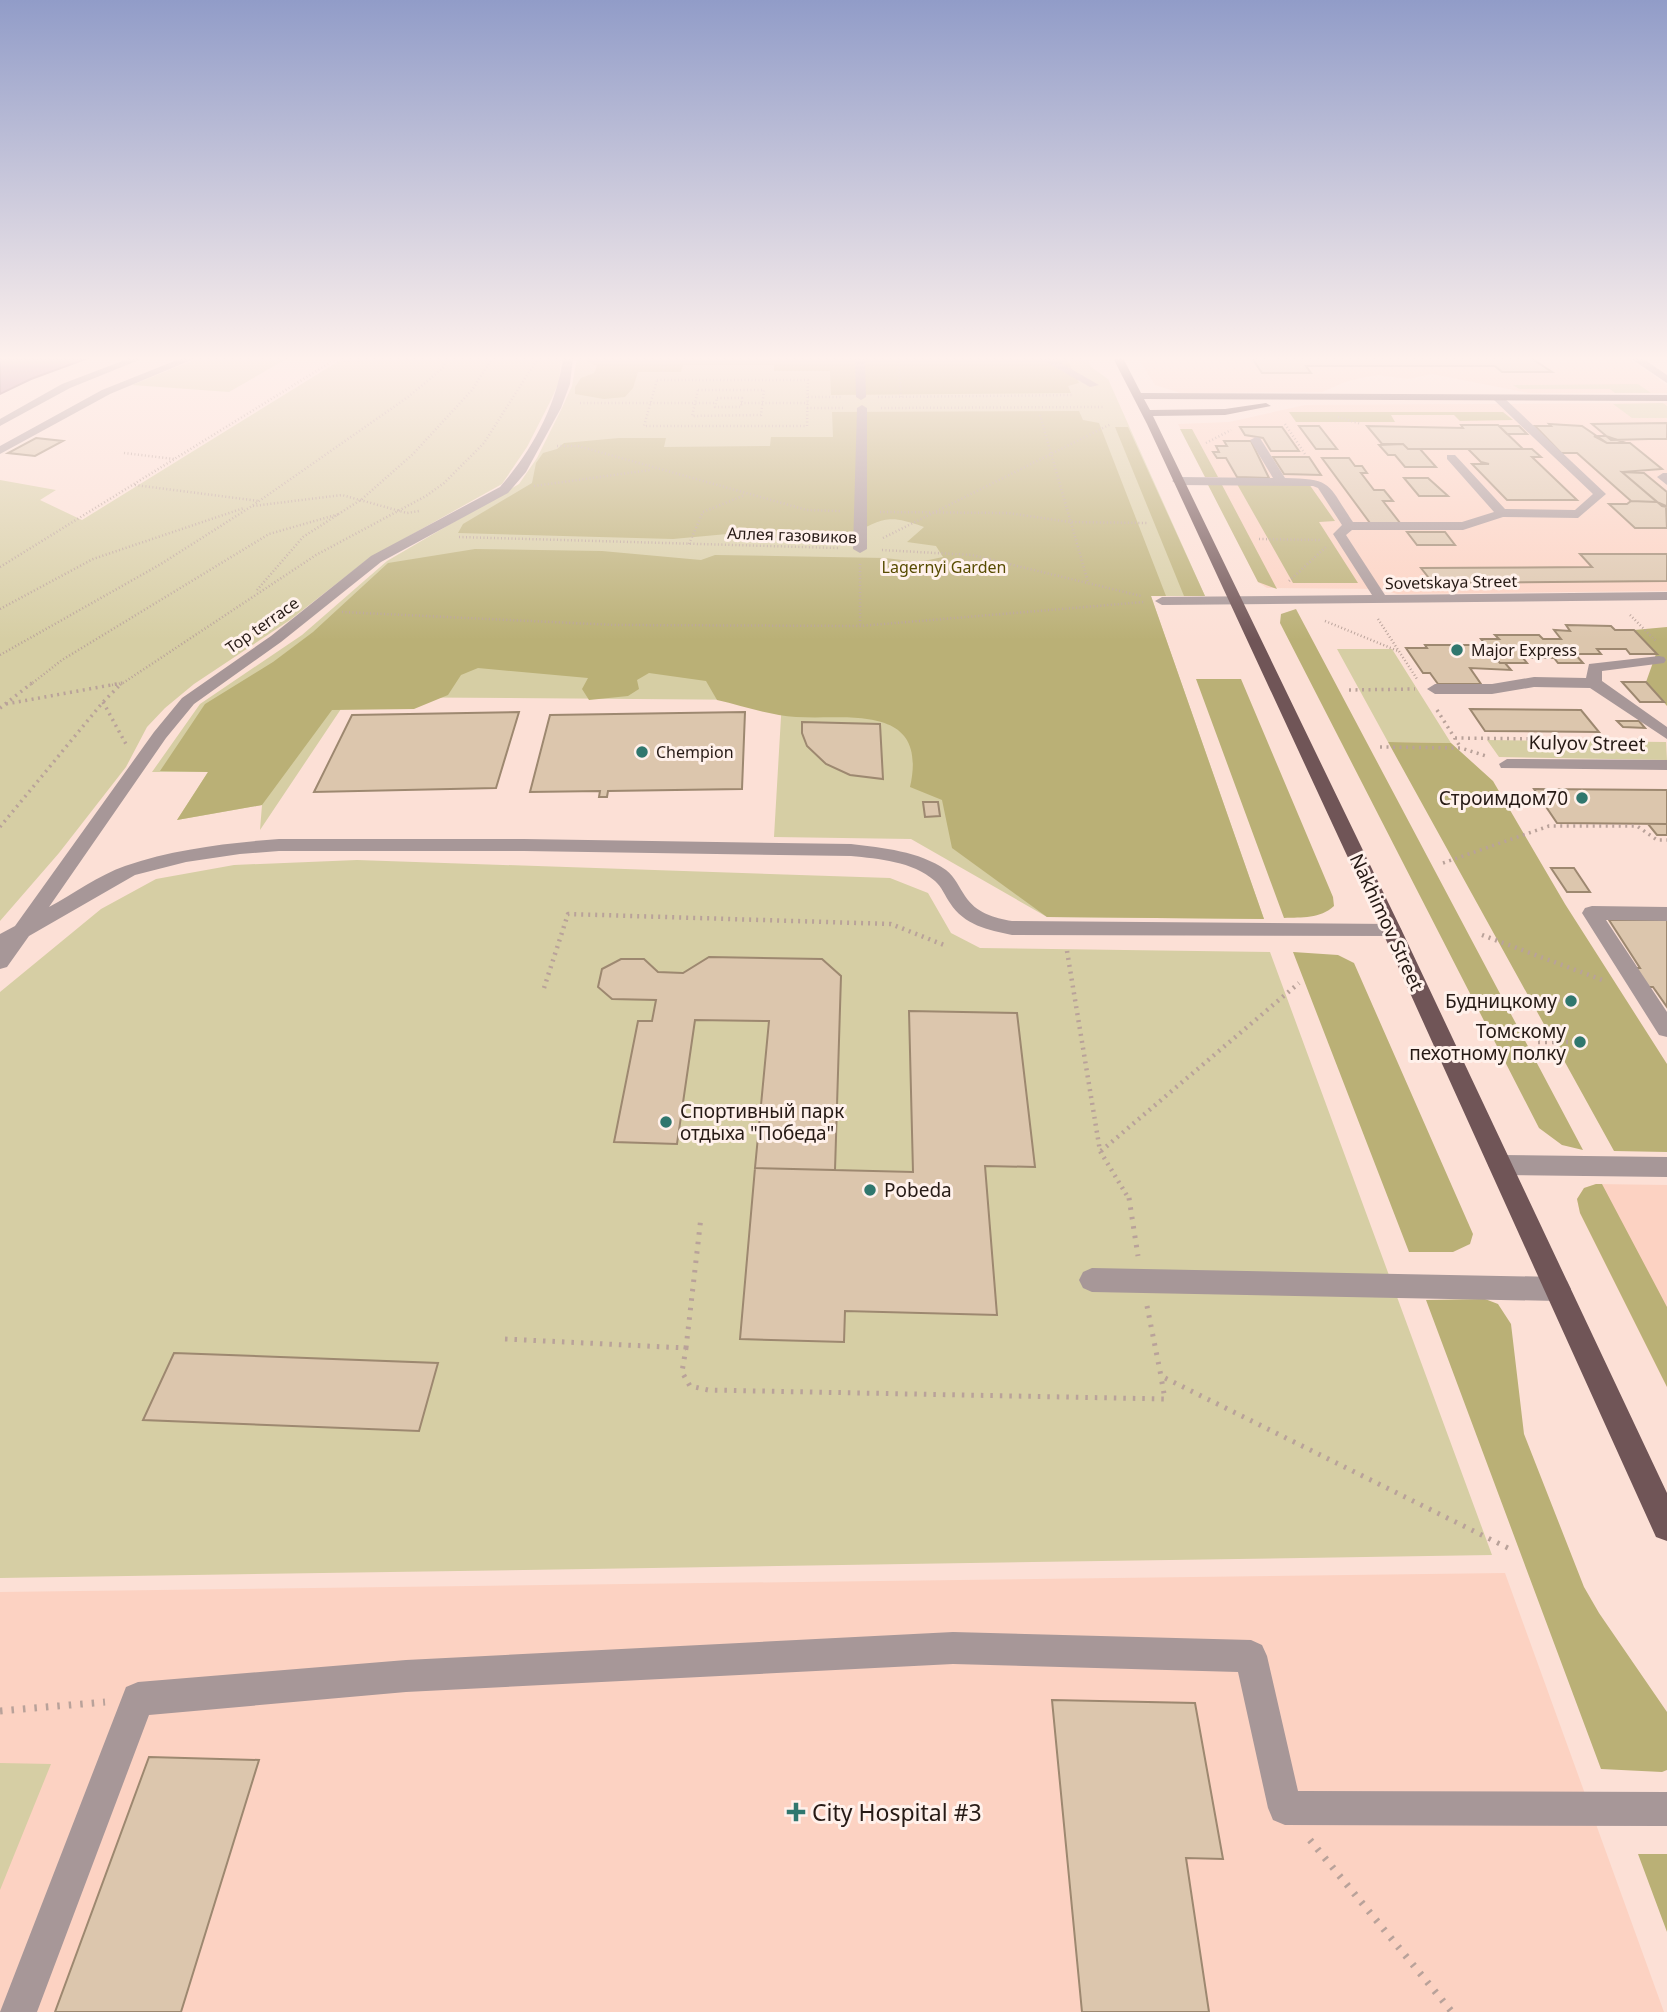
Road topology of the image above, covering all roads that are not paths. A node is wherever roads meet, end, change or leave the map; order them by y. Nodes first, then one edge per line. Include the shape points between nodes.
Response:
1 (531, 452) edge
2 (861, 452) edge
3 (1164, 452) edge
4 (1264, 452) edge
5 (1555, 452) edge
6 (1451, 457) dead end
7 (1178, 481) junction
8 (1282, 481) junction
9 (1502, 513) junction
10 (1349, 526) junction
11 (860, 549) road end
12 (1667, 596) edge
13 (1382, 600) junction
14 (1163, 601) road end
15 (1235, 601) junction
16 (1659, 660) dead end
17 (1594, 683) junction
18 (1429, 689) road end
19 (1667, 734) edge
20 (1507, 764) road end
21 (1667, 765) edge
22 (1667, 914) edge
23 (1392, 931) junction
24 (9, 939) edge
25 (0, 962) edge
26 (1667, 1029) edge
27 (1500, 1165) junction
28 (1667, 1167) edge
29 (1092, 1280) dead end
30 (1558, 1289) junction
31 (1667, 1526) edge
32 (1667, 1809) edge
33 (18, 2012) edge

1 - 24 street, Top terrace via 504,490 376,559 313,611 188,701
2 - 11 street
3 - 7 main road, Nakhimov Street
4 - 8 street
5 - 9 street via 1600,494 1578,514
6 - 9 street
7 - 8 street
7 - 15 main road, Nakhimov Street
8 - 10 street via 1320,485
9 - 10 street via 1463,526
10 - 13 street via 1339,534
12 - 13 street, Sovetskaya Street
13 - 15 street, Sovetskaya Street
14 - 15 street, Sovetskaya Street
15 - 23 main road, Nakhimov Street
16 - 17 street via 1594,667
17 - 18 street
17 - 19 street
20 - 21 street, Kulyov Street
22 - 26 street via 1592,913
23 - 24 street via 1012,928 986,924 962,908 943,877 919,863 851,850 279,845 186,856 130,871
23 - 27 main road, Nakhimov Street
24 - 25 street, Top terrace
27 - 28 street
27 - 30 main road, Nakhimov Street
29 - 30 street
30 - 31 main road, Nakhimov Street
32 - 33 street via 1285,1808 1251,1656 953,1648 406,1676 138,1699

